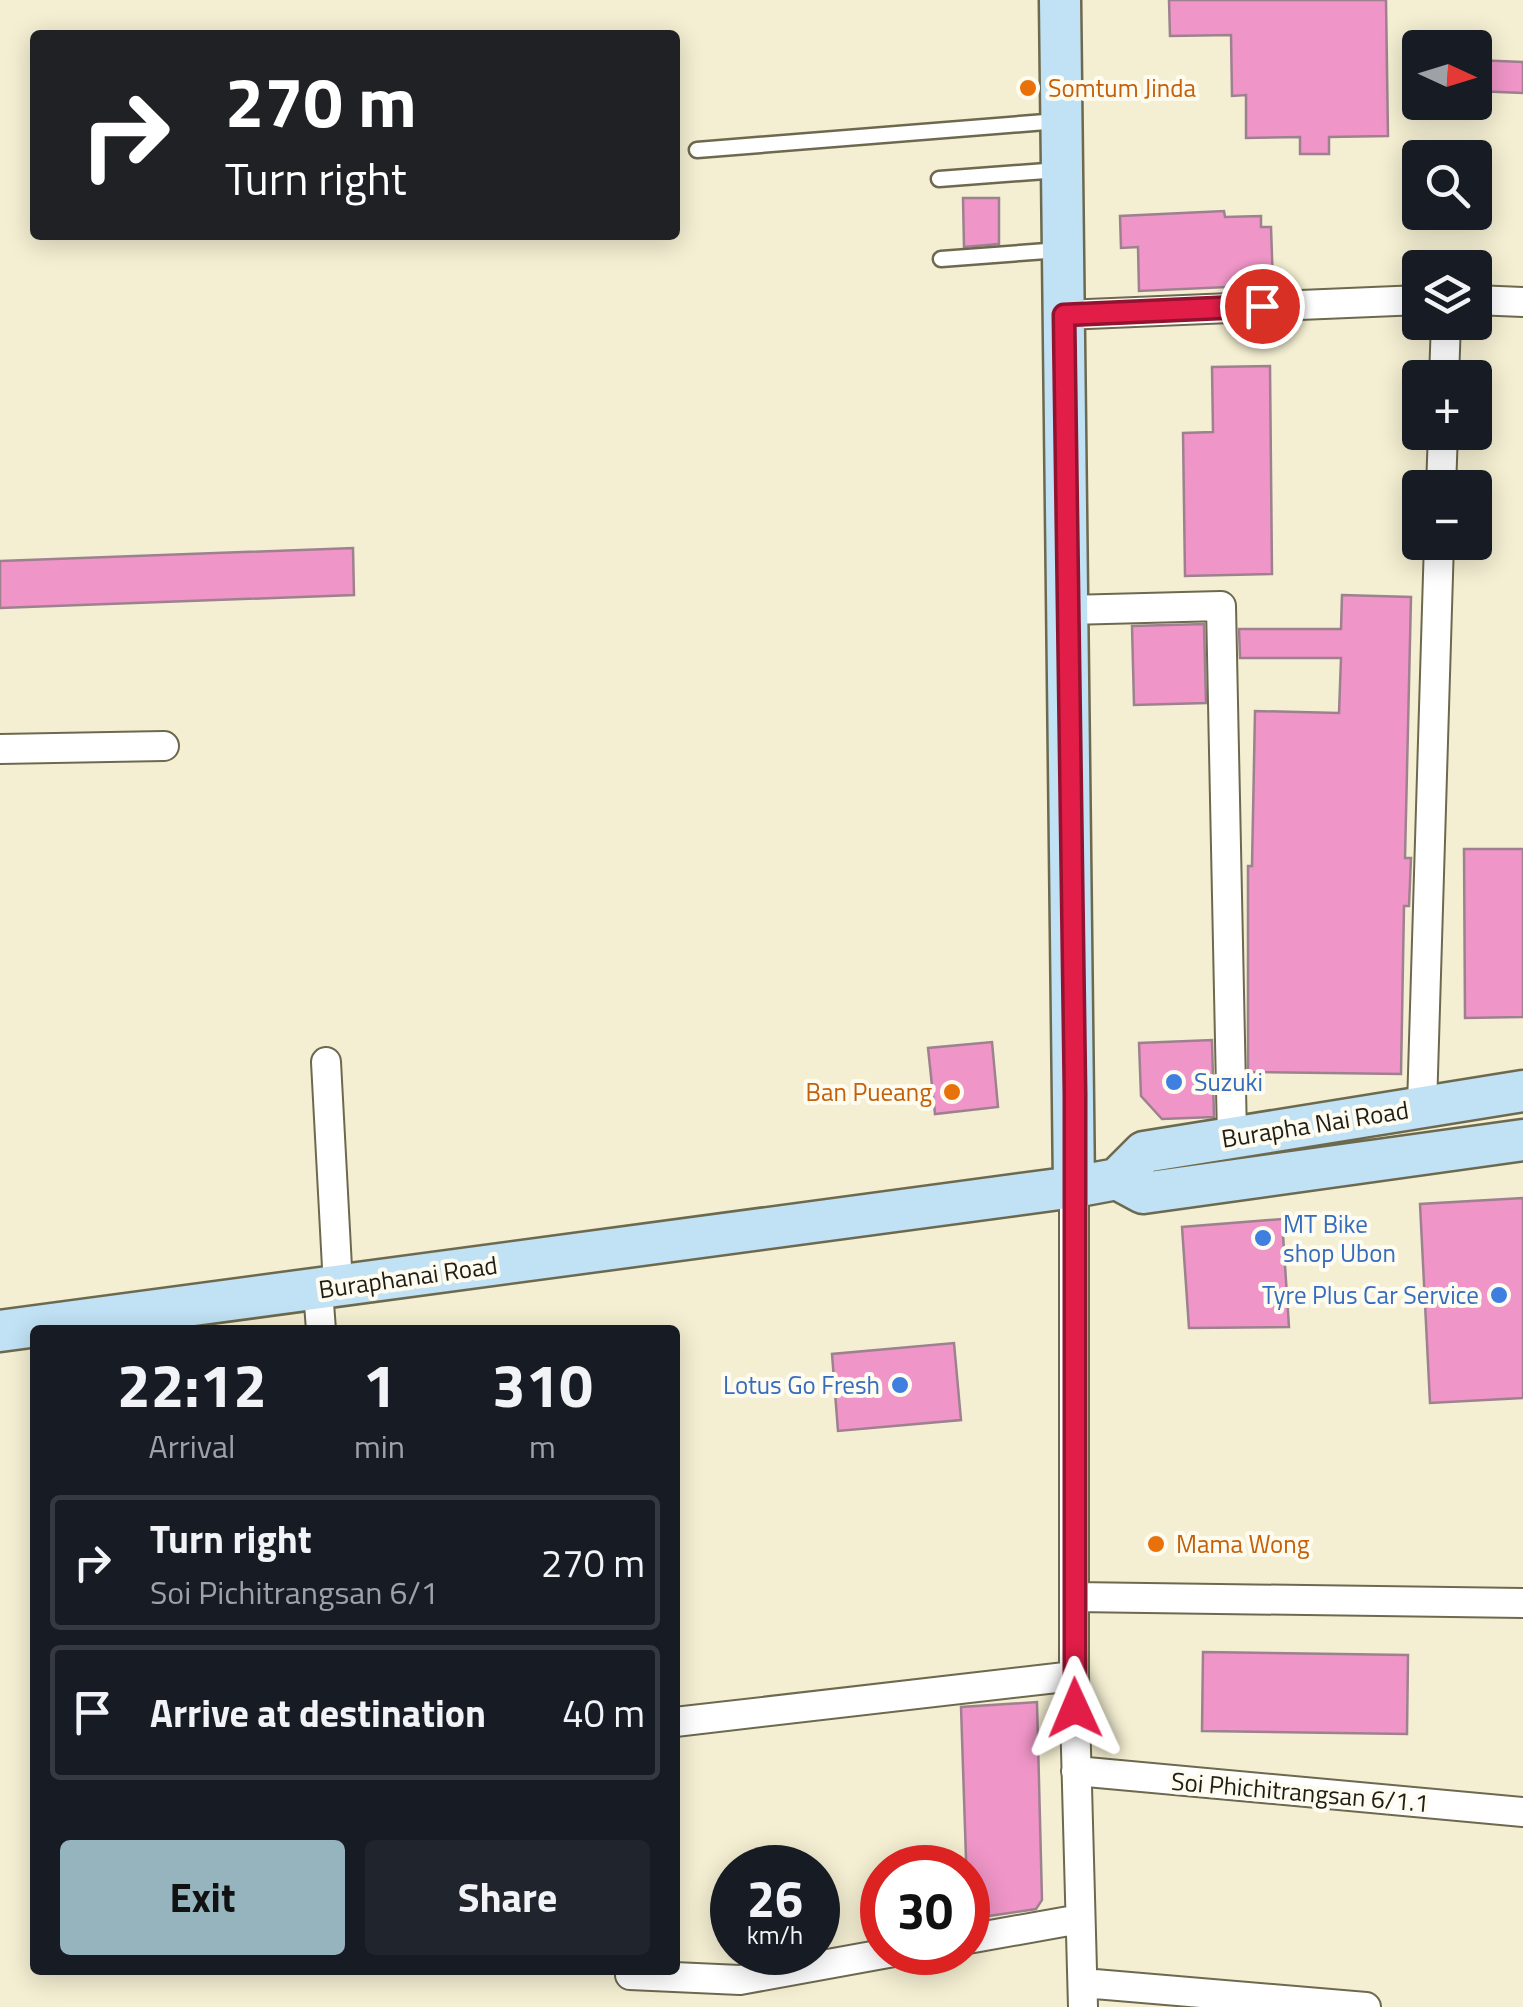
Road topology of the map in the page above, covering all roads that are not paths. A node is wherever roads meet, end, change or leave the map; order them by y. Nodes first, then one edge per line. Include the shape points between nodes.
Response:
1 (1060, 0) edge
2 (1064, 120) junction
3 (697, 150) dead end
4 (1065, 170) junction
5 (939, 179) dead end
6 (1064, 250) junction
7 (941, 259) dead end
8 (1402, 301) edge
9 (1492, 301) edge
10 (1523, 302) edge
11 (1064, 315) junction
12 (1438, 560) edge
13 (1068, 610) junction
14 (164, 746) dead end
15 (0, 749) edge
16 (326, 1062) dead end
17 (1523, 1091) edge
18 (1422, 1106) junction
19 (1232, 1136) junction
20 (1523, 1140) edge
21 (1117, 1179) junction
22 (1074, 1188) junction
23 (328, 1288) junction
24 (46, 1325) edge
25 (322, 1325) edge
26 (30, 1327) edge
27 (0, 1331) edge
28 (1075, 1597) junction
29 (1523, 1604) edge
30 (1074, 1676) junction
31 (680, 1721) edge
32 (1076, 1771) junction
33 (1523, 1812) edge
34 (1080, 1919) junction
35 (990, 1935) edge
36 (860, 1958) edge
37 (630, 1975) dead end
38 (1083, 1995) edge
39 (1366, 2007) edge

1 - 2 main road
2 - 3 lane
2 - 4 main road
4 - 5 lane
4 - 6 main road
6 - 7 lane
6 - 11 main road
8 - 11 street
9 - 10 street
11 - 13 main road
12 - 18 street
13 - 19 street via 1220,606
13 - 22 main road
14 - 15 street
16 - 23 street
17 - 18 main road, Burapha Nai Road
18 - 19 main road, Burapha Nai Road
19 - 21 main road, Burapha Nai Road via 1144,1152
20 - 21 main road, Burapha Nai Road via 1143,1194
21 - 22 main road, Burapha Nai Road
22 - 23 main road, Burapha Nai Road
22 - 28 street
23 - 24 main road, Buraphanai Road
23 - 25 street
26 - 27 main road, Buraphanai Road
28 - 29 street
28 - 30 street
30 - 31 street
30 - 32 street
32 - 33 street, Soi Phichitrangsan 6/1.1
32 - 34 street
34 - 35 street
34 - 38 street
36 - 37 street via 740,1980
38 - 39 street

